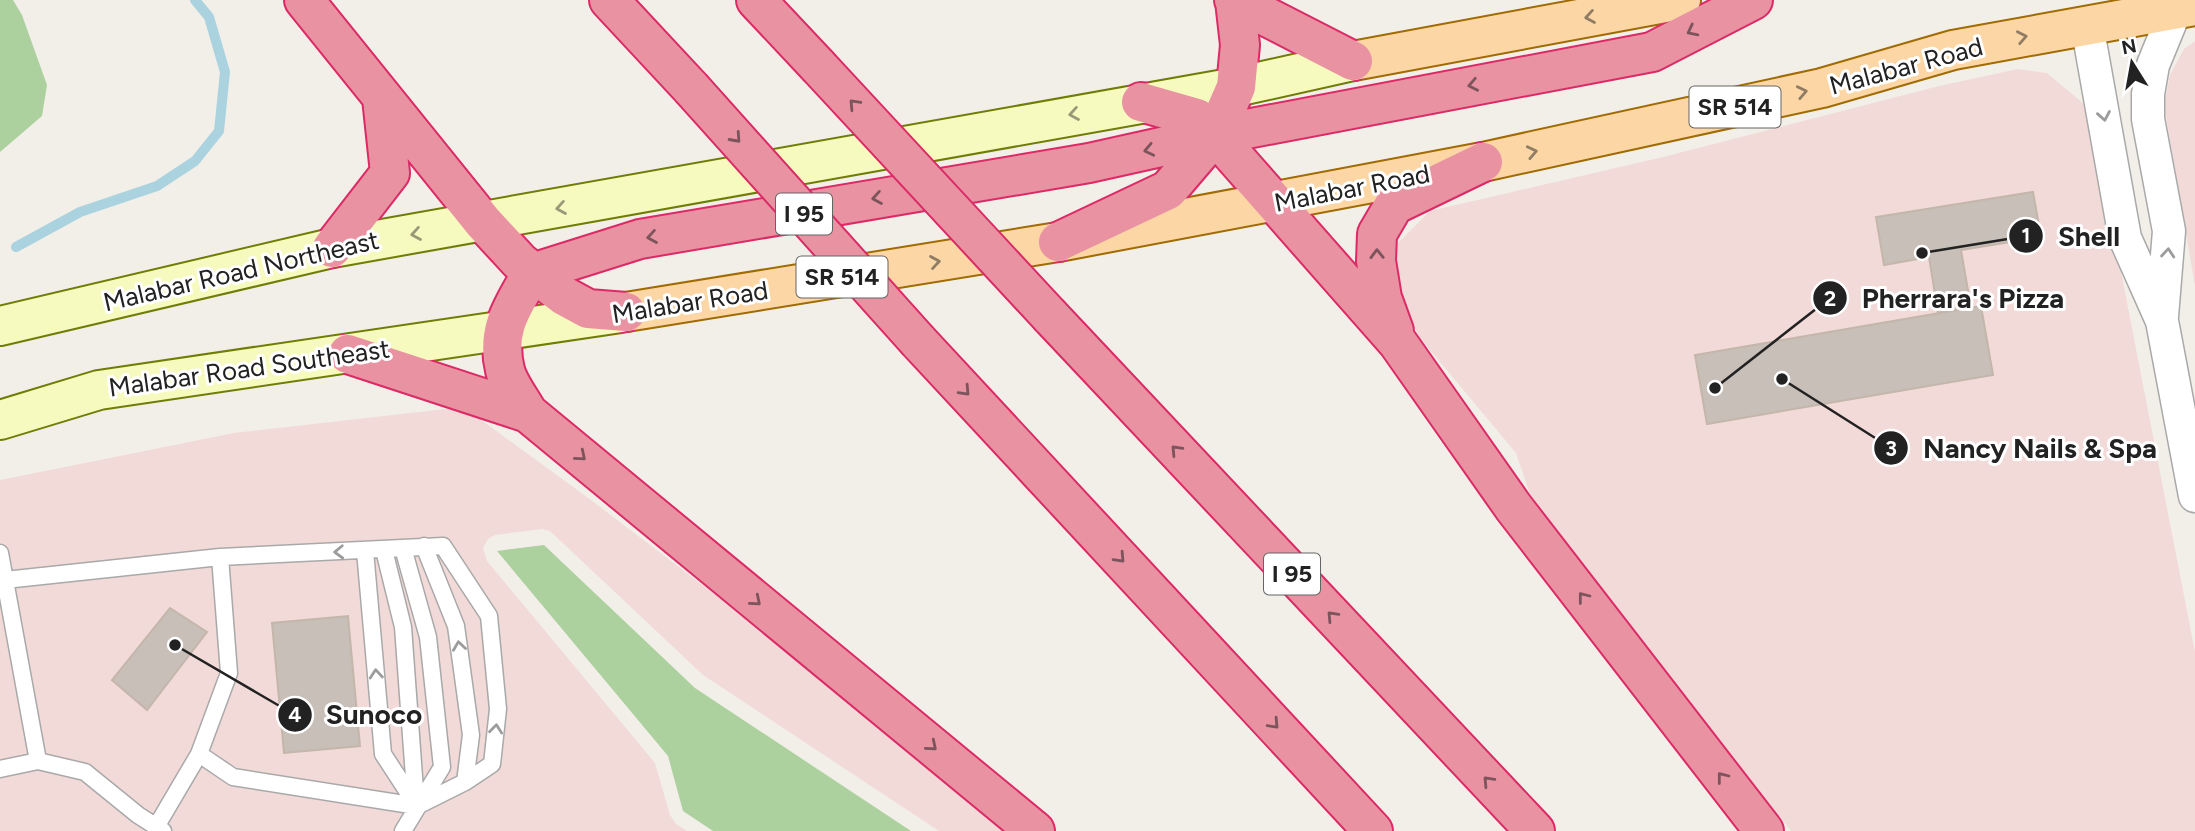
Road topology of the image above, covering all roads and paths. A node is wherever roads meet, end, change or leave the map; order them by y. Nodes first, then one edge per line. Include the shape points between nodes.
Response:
1 (304, 0) edge
2 (609, 0) edge
3 (756, 0) edge
4 (1234, 0) edge
5 (1681, 0) edge
6 (1753, 0) edge
7 (2186, 8) edge
8 (2092, 13) edge
9 (1353, 61) junction
10 (1236, 87) junction
11 (382, 98) junction
12 (1141, 102) junction
13 (1215, 135) junction
14 (1483, 162) junction
15 (1273, 203) junction
16 (484, 222) junction
17 (1058, 242) junction
18 (332, 248) junction
19 (532, 273) junction
20 (626, 312) junction
21 (2162, 321) junction
22 (0, 326) edge
23 (502, 332) junction
24 (1398, 343) junction
25 (348, 354) junction
26 (528, 413) junction
27 (0, 421) edge
28 (2195, 496) edge
29 (424, 546) junction
30 (403, 548) junction
31 (384, 550) junction
32 (365, 551) junction
33 (0, 553) edge
34 (220, 556) junction
35 (5, 580) junction
36 (200, 754) junction
37 (38, 761) junction
38 (0, 769) edge
39 (465, 782) junction
40 (416, 806) junction
41 (159, 829) edge
42 (403, 831) edge
43 (1035, 831) edge
44 (1373, 831) edge
45 (1535, 831) edge
46 (1764, 831) edge

1 - 11 highway
2 -> 44 highway, I 95, bridge
45 -> 3 highway, I 95, bridge
4 - 9 highway
4 - 10 highway via 1240,45
5 -> 9 main road
6 -> 13 highway via 1652,52
7 - 8 main road, Malabar Road / SR 514
21 -> 7 street via 2169,231 2148,119 2148,94 2154,65
14 -> 8 main road, Malabar Road / SR 514 via 1822,88
8 -> 21 street via 2125,238
9 - 10 main road
10 - 12 main road
10 - 13 highway
11 - 16 highway
11 - 18 highway via 390,173
12 - 13 highway via 1197,118
12 -> 16 main road
13 - 15 highway
13 - 17 highway via 1168,190
13 -> 19 highway via 1089,163 640,239
14 - 15 main road, Malabar Road / SR 514
24 -> 14 highway via 1382,298 1377,234 1395,205
15 - 17 main road, Malabar Road / SR 514
15 - 24 highway
16 -> 18 main road, Malabar Road Northeast
16 - 19 highway
20 -> 17 main road, Malabar Road / SR 514
18 - 22 main road, Malabar Road Northeast
19 - 20 highway via 588,309
19 - 23 highway
20 - 23 main road, Malabar Road / SR 514
21 - 28 street
23 - 25 main road, Malabar Road Southeast / SR 514
23 - 26 highway via 505,371
46 -> 24 highway via 1514,508
25 - 26 highway
25 - 27 main road, Malabar Road Southeast / SR 514 via 99,390
26 -> 43 highway
29 - 30 lane
39 -> 29 lane via 471,736 456,626
39 -> 29 lane via 492,764 498,709 489,616 443,546
30 - 31 lane
30 - 40 lane via 428,637 442,766
31 - 32 lane
31 - 40 lane via 403,627
32 -> 34 lane
40 -> 32 lane via 383,754
33 - 35 lane
34 - 35 lane
34 - 36 lane via 229,673
35 - 37 lane
36 - 40 lane via 233,777
36 - 41 lane
37 - 38 lane
37 - 41 lane via 85,772
39 - 40 lane
40 - 42 lane

